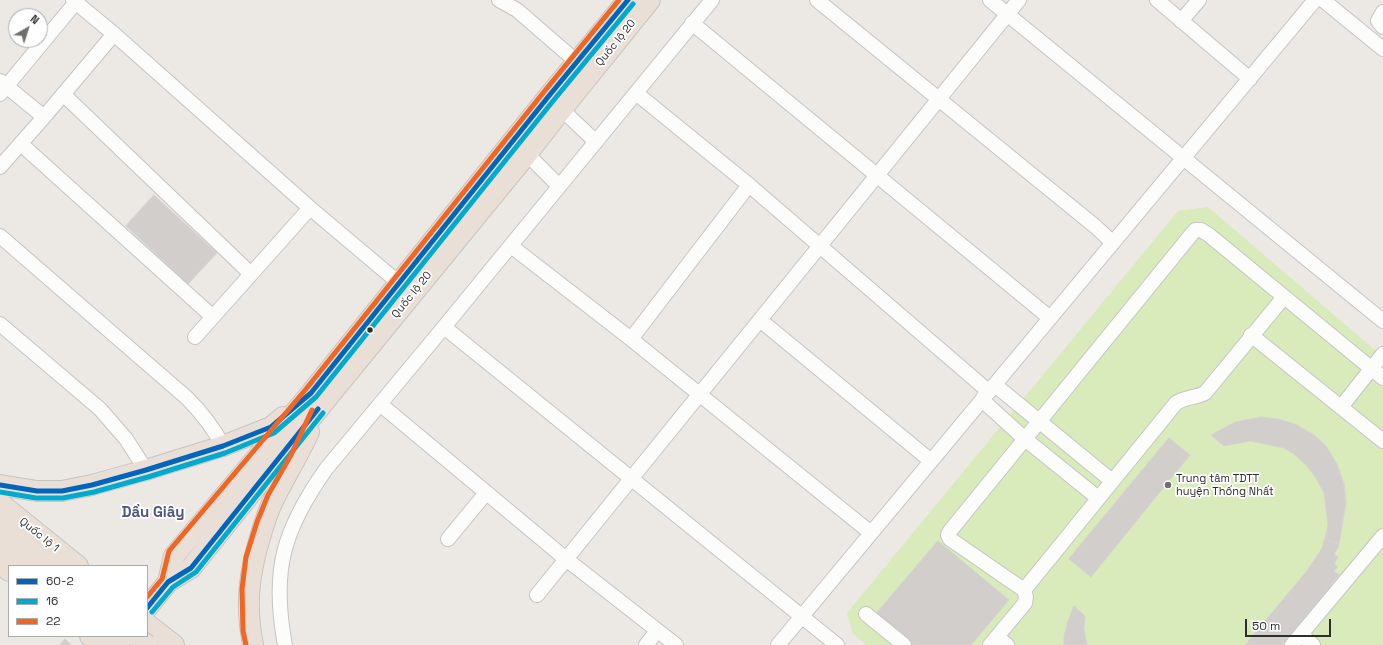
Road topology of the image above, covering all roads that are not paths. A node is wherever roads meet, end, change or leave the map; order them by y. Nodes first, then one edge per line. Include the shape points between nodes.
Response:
1 (628, 0) edge
2 (650, 0) edge
3 (712, 0) edge
4 (817, 0) edge
5 (990, 0) edge
6 (1019, 0) edge
7 (1157, 0) edge
8 (1199, 0) edge
9 (1315, 0) edge
10 (1323, 0) edge
11 (75, 1) edge
12 (503, 1) edge
13 (1383, 12) edge
14 (1007, 14) junction
15 (1181, 22) junction
16 (692, 24) junction
17 (1383, 27) edge
18 (114, 34) junction
19 (1383, 49) edge
20 (577, 62) junction
21 (1250, 79) junction
22 (2, 87) edge
23 (636, 93) junction
24 (63, 94) junction
25 (939, 99) junction
26 (555, 103) junction
27 (44, 117) junction
28 (596, 142) junction
29 (21, 144) junction
30 (527, 154) junction
31 (1184, 158) junction
32 (0, 167) edge
33 (877, 175) junction
34 (749, 185) junction
35 (559, 186) junction
36 (310, 208) junction
37 (0, 236) edge
38 (1113, 243) junction
39 (511, 246) junction
40 (819, 247) junction
41 (251, 274) junction
42 (399, 283) junction
43 (1284, 297) junction
44 (213, 317) junction
45 (1050, 318) junction
46 (760, 320) junction
47 (1383, 321) edge
48 (0, 324) edge
49 (444, 327) junction
50 (1251, 336) junction
51 (196, 337) dead end
52 (631, 339) junction
53 (1383, 354) edge
54 (1371, 369) junction
55 (1383, 378) edge
56 (988, 392) junction
57 (699, 395) junction
58 (317, 398) junction
59 (380, 404) junction
60 (1341, 407) junction
61 (1039, 421) junction
62 (1025, 439) junction
63 (1383, 441) edge
64 (223, 446) junction
65 (931, 461) junction
66 (146, 470) junction
67 (631, 478) junction
68 (1112, 480) junction
69 (0, 485) edge
70 (486, 493) junction
71 (1098, 498) junction
72 (0, 503) edge
73 (0, 524) edge
74 (871, 533) junction
75 (1383, 536) edge
76 (448, 539) dead end
77 (0, 543) edge
78 (566, 559) junction
79 (0, 563) edge
80 (27, 565) edge
81 (50, 565) edge
82 (77, 565) edge
83 (8, 569) edge
84 (1024, 590) junction
85 (537, 595) dead end
86 (148, 607) edge
87 (866, 614) dead end
88 (801, 616) junction
89 (148, 625) edge
90 (657, 631) junction
91 (91, 637) edge
92 (114, 637) edge
93 (137, 637) edge
94 (1296, 640) edge
95 (998, 642) edge
96 (102, 645) edge
97 (124, 645) edge
98 (146, 645) edge
99 (174, 645) edge
100 (253, 645) edge
101 (285, 645) edge
102 (646, 645) edge
103 (676, 645) edge
104 (778, 645) edge
105 (836, 645) edge
106 (904, 645) edge
107 (1313, 645) edge

1 - 20 highway, Quốc lộ 20
2 - 26 highway, Quốc lộ 20
3 - 16 street
4 - 25 street
5 - 14 street
6 - 14 street
7 - 15 street
8 - 15 street
9 - 21 street
10 - 19 street
11 - 18 street
11 - 22 street
12 - 20 street
13 - 17 street via 1378,21
14 - 25 street
14 - 31 street
15 - 21 street
16 - 23 street
16 - 33 street
18 - 24 street
18 - 36 street
20 - 26 highway, Quốc lộ 20
21 - 31 street
22 - 27 street
23 - 28 street
23 - 34 street
24 - 27 street
24 - 41 street
25 - 33 street
25 - 38 street
26 - 28 street
26 - 30 highway, Quốc lộ 20
26 - 42 highway, Quốc lộ 20
27 - 29 street
28 - 35 street
29 - 32 street
29 - 44 street
30 - 35 street
30 - 58 highway, Quốc lộ 20
31 - 38 street
31 - 47 street
33 - 40 street
33 - 45 street
34 - 40 street
34 - 52 street
35 - 39 street
36 - 41 street
36 - 42 street
37 - 64 street via 187,398 204,415
38 - 45 street
39 - 49 street
39 - 52 street
40 - 46 street
40 - 56 street
41 - 44 street
42 - 58 highway, Quốc lộ 20
43 - 50 street
43 - 54 street
43 - 61 street via 1208,235 1201,230 1195,230
44 - 51 street
45 - 56 street
46 - 57 street
46 - 65 street
48 - 66 street via 100,409 126,439
49 - 59 street
49 - 67 street
50 - 60 street
50 - 68 street via 1205,393 1176,403
52 - 57 street
53 - 54 street
54 - 55 street
54 - 60 street
56 - 61 street
56 - 62 street
56 - 65 street
57 - 67 street
57 - 74 street
58 - 64 highway via 271,427
58 - 86 highway, Quốc lộ 20 via 174,556 168,582
58 - 100 highway via 297,458 274,498 253,559 248,589
59 - 70 street
59 - 101 street via 326,469 292,525 280,568 280,618
60 - 63 street
61 - 62 street
61 - 68 street
62 - 71 street
62 - 84 street via 948,535 950,539
64 - 66 highway
65 - 74 street
66 - 69 highway via 62,491 37,491
67 - 78 street
67 - 88 street
68 - 71 street
70 - 76 street
70 - 78 street
71 - 84 street
72 - 82 highway, Quốc lộ 1
73 - 81 highway
74 - 88 street
75 - 94 street
77 - 80 highway
78 - 85 street
78 - 90 street
79 - 83 highway
84 - 95 street via 1025,603
87 - 106 street
88 - 104 street
88 - 105 street
89 - 99 highway
90 - 102 street
90 - 103 street
91 - 96 highway
92 - 97 highway
93 - 98 highway, bridge
94 - 107 street

